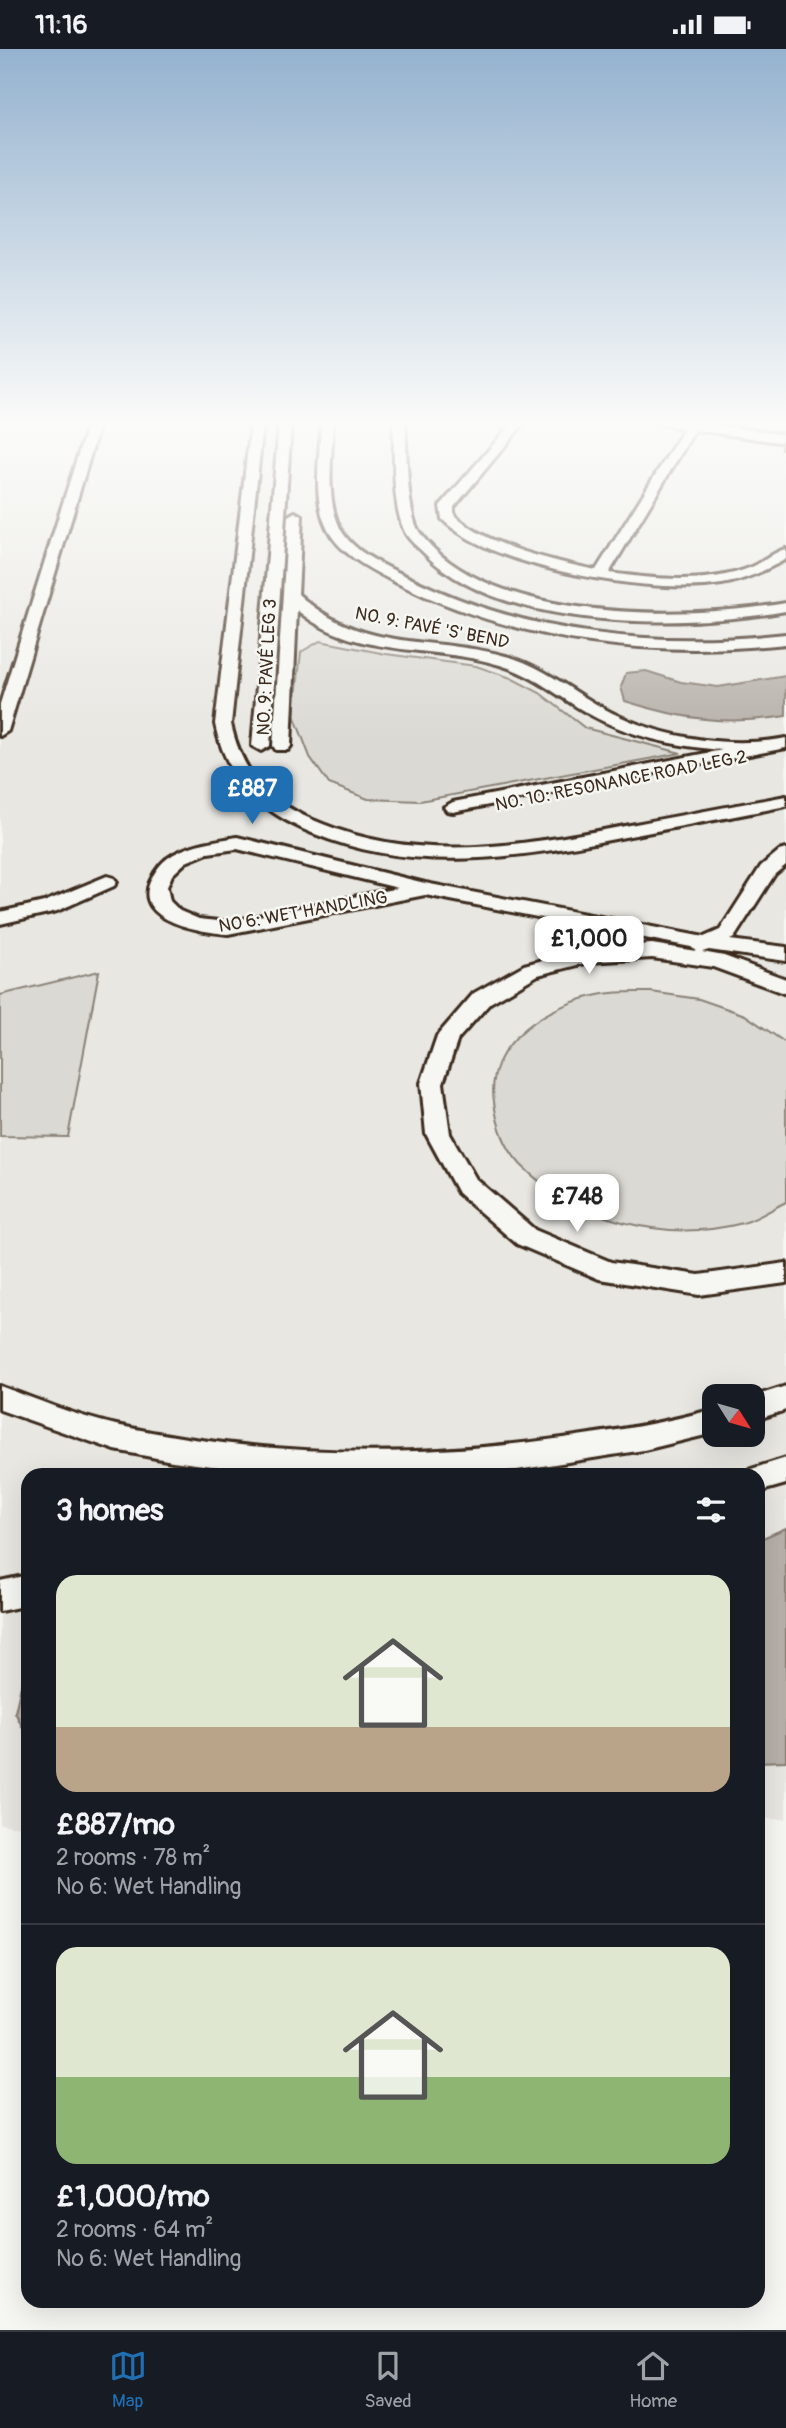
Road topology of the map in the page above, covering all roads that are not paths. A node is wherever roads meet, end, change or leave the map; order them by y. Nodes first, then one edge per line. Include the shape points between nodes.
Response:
1 (61, 529) edge
2 (245, 529) edge
3 (277, 529) edge
4 (294, 529) edge
5 (335, 529) edge
6 (412, 529) edge
7 (464, 529) edge
8 (629, 529) edge
9 (786, 553) edge
10 (601, 574) junction
11 (290, 595) junction
12 (786, 607) edge
13 (786, 639) edge
14 (0, 731) edge
15 (261, 746) dead end
16 (282, 746) dead end
17 (780, 747) edge
18 (786, 801) edge
19 (454, 810) dead end
20 (786, 855) edge
21 (107, 882) dead end
22 (425, 889) junction
23 (0, 918) edge
24 (709, 944) junction
25 (652, 951) junction
26 (786, 954) edge
27 (786, 987) edge
28 (786, 1273) edge
29 (0, 1398) edge
30 (786, 1398) edge
31 (765, 1405) edge
32 (702, 1424) edge
33 (786, 1471) edge
34 (765, 1477) edge
35 (21, 1592) edge
36 (0, 1596) edge

1 - 14 street
2 - 18 street via 223,724 241,776 266,803 307,825 357,843 413,853 480,856 551,847
3 - 15 street
4 - 11 street, NO. 9: PAVÉ LEG 3
5 - 13 street via 363,557 425,593 500,619 588,638 663,645
6 - 12 street via 430,552 472,579 541,604 621,617 701,619
7 - 10 street via 557,566
8 - 10 street
9 - 10 street via 756,570 714,580 666,582
11 - 16 street, NO. 9: PAVÉ LEG 3
11 - 17 street, NO. 9: PAVÉ 'S' BEND via 324,622 366,638 484,655 532,669 602,714 661,737 726,746
17 - 19 street, NO. 10: RESONANCE ROAD LEG 2
20 - 24 street via 768,870 727,935
21 - 23 street via 50,907
22 - 22 street, NO 6: WET HANDLING via 237,843 181,856 167,865 156,888 163,907 209,928
22 - 24 street, NO 6: WET HANDLING
24 - 25 street
24 - 26 street
25 - 27 street via 717,961
25 - 28 street via 589,955 531,970 482,998 448,1036 432,1083 438,1134 467,1186 526,1237 608,1272 699,1285
29 - 32 street via 113,1437 175,1449 239,1459 375,1467 509,1459
30 - 31 street
33 - 34 street
35 - 36 street

